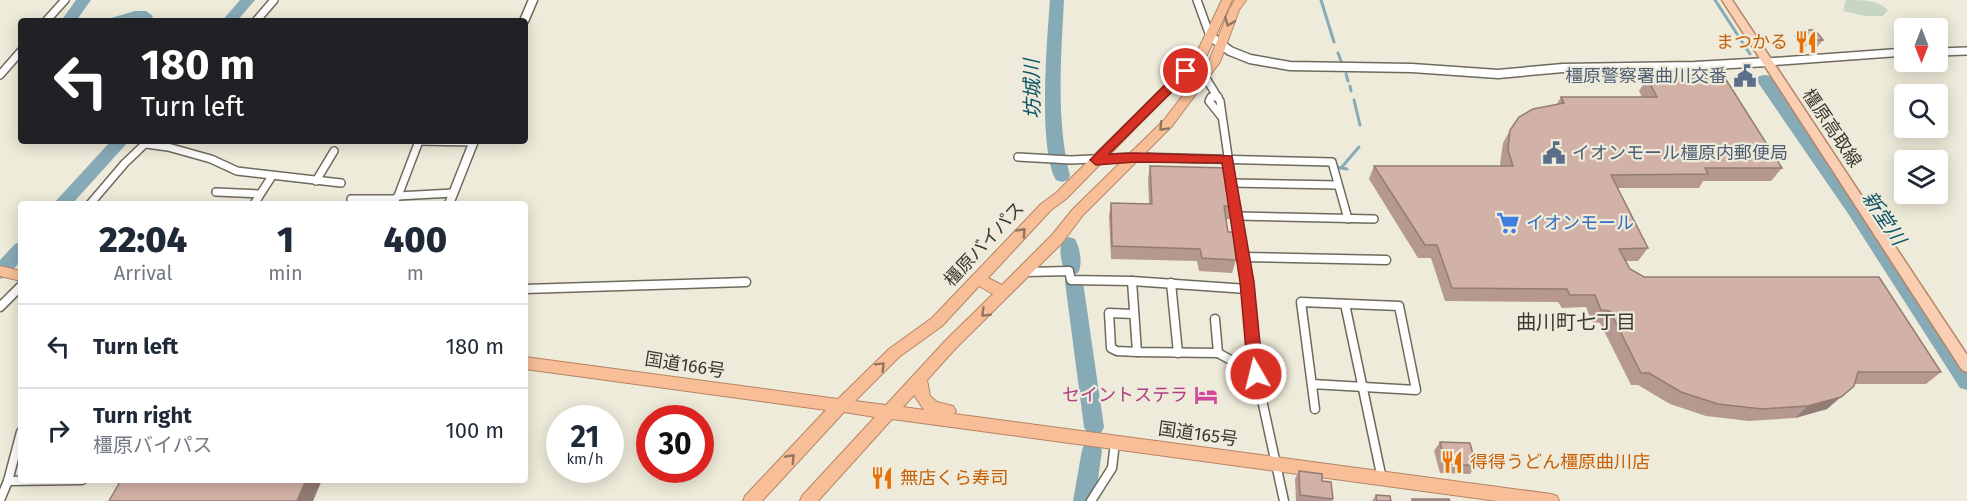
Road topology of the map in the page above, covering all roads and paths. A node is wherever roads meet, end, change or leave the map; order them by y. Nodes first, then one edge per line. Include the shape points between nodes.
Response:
1 (65, 0) edge
2 (274, 0) edge
3 (533, 0) edge
4 (1197, 0) edge
5 (1227, 0) edge
6 (1241, 0) edge
7 (1727, 0) edge
8 (49, 18) edge
9 (259, 18) edge
10 (525, 18) edge
11 (1210, 36) junction
12 (1221, 46) junction
13 (1967, 51) edge
14 (1948, 52) edge
15 (1894, 53) edge
16 (18, 54) edge
17 (1767, 62) junction
18 (0, 75) edge
19 (1204, 75) junction
20 (145, 144) edge
21 (155, 144) edge
22 (417, 144) edge
23 (473, 144) edge
24 (334, 151) dead end
25 (1018, 157) dead end
26 (1135, 157) junction
27 (1096, 160) junction
28 (1228, 162) junction
29 (272, 176) junction
30 (316, 181) junction
31 (341, 183) dead end
32 (1231, 183) junction
33 (1337, 185) junction
34 (216, 192) dead end
35 (453, 193) junction
36 (260, 194) junction
37 (351, 199) dead end
38 (395, 200) edge
39 (93, 201) edge
40 (256, 201) edge
41 (450, 201) edge
42 (1237, 216) junction
43 (1348, 219) junction
44 (1374, 219) dead end
45 (1243, 257) junction
46 (1386, 260) dead end
47 (0, 272) edge
48 (1025, 272) junction
49 (18, 275) edge
50 (978, 279) junction
51 (1132, 280) junction
52 (746, 282) dead end
53 (1170, 283) junction
54 (18, 289) edge
55 (528, 289) edge
56 (1247, 289) junction
57 (1004, 293) junction
58 (1346, 304) junction
59 (0, 308) edge
60 (1134, 314) junction
61 (1215, 319) dead end
62 (1137, 352) junction
63 (1178, 353) junction
64 (1218, 353) junction
65 (528, 363) edge
66 (1967, 366) edge
67 (1256, 374) junction
68 (920, 380) junction
69 (1312, 384) junction
70 (1361, 387) junction
71 (839, 407) junction
72 (1315, 409) dead end
73 (891, 412) junction
74 (981, 423) junction
75 (1115, 442) junction
76 (18, 443) edge
77 (1275, 464) junction
78 (1382, 479) junction
79 (8, 481) junction
80 (18, 481) edge
81 (1489, 497) edge
82 (0, 500) edge
83 (751, 501) edge
84 (808, 501) edge
85 (1091, 501) edge
86 (1284, 501) edge
87 (1551, 501) edge

1 - 8 street
2 - 9 street
3 - 10 street
4 - 11 street
5 - 11 highway, 橿原バイパス
6 -> 12 highway
7 - 17 main road, 橿原高取線
11 - 12 street
11 - 27 highway, 橿原バイパス via 1203,52 1186,71
12 - 17 street via 1277,65 1480,74
12 - 19 highway
13 - 14 street
15 - 17 street
16 - 18 street
17 - 66 main road, 橿原高取線
19 -> 26 highway via 1168,123
19 - 28 street via 1218,97 1209,101 1221,117
20 - 39 street
21 - 29 street via 211,159 232,170
22 - 38 street
23 - 35 street
24 - 30 street
25 - 27 street
26 - 27 street
26 - 28 street
26 - 48 highway via 1078,212
50 -> 27 highway, 橿原バイパス
28 - 32 street
28 - 33 street via 1332,165
29 - 30 street
29 - 36 street
30 - 31 street
32 - 33 street
32 - 42 street
33 - 43 street
34 - 36 street
35 - 38 street
35 - 41 street
36 - 40 street
37 - 38 street
42 - 43 street
42 - 45 street
43 - 44 street
45 - 46 street
45 - 56 street
47 - 49 highway
48 - 51 street via 1069,271 1071,280
48 - 57 highway
50 - 57 highway
71 -> 50 highway, 橿原バイパス via 894,353 937,322
51 - 53 street
51 - 60 street
52 - 55 street
53 - 56 street
53 - 63 street
54 - 59 street
56 - 67 street
57 -> 68 highway
58 - 69 street via 1302,302
58 - 70 street
58 - 70 street via 1399,306 1416,390
60 - 62 street
60 - 62 street via 1109,313 1111,348
61 - 64 street
62 - 63 street
63 - 64 street
64 - 67 street
65 - 71 highway, 国道166号
67 - 77 street
68 - 73 highway
68 - 74 highway via 920,396 927,404 962,413
69 - 70 street
69 - 72 street
70 - 78 street
71 - 73 highway, 国道165号
83 -> 71 highway, 橿原バイパス
73 - 74 highway, 国道165号
73 - 84 highway
74 - 75 highway, 国道165号
75 - 77 highway, 国道165号
75 - 85 street via 1112,468
76 - 79 street
77 - 78 highway, 国道165号
77 - 86 street
78 - 81 highway, 国道165号
79 - 80 street
79 - 82 street
81 - 87 highway, 国道165号

